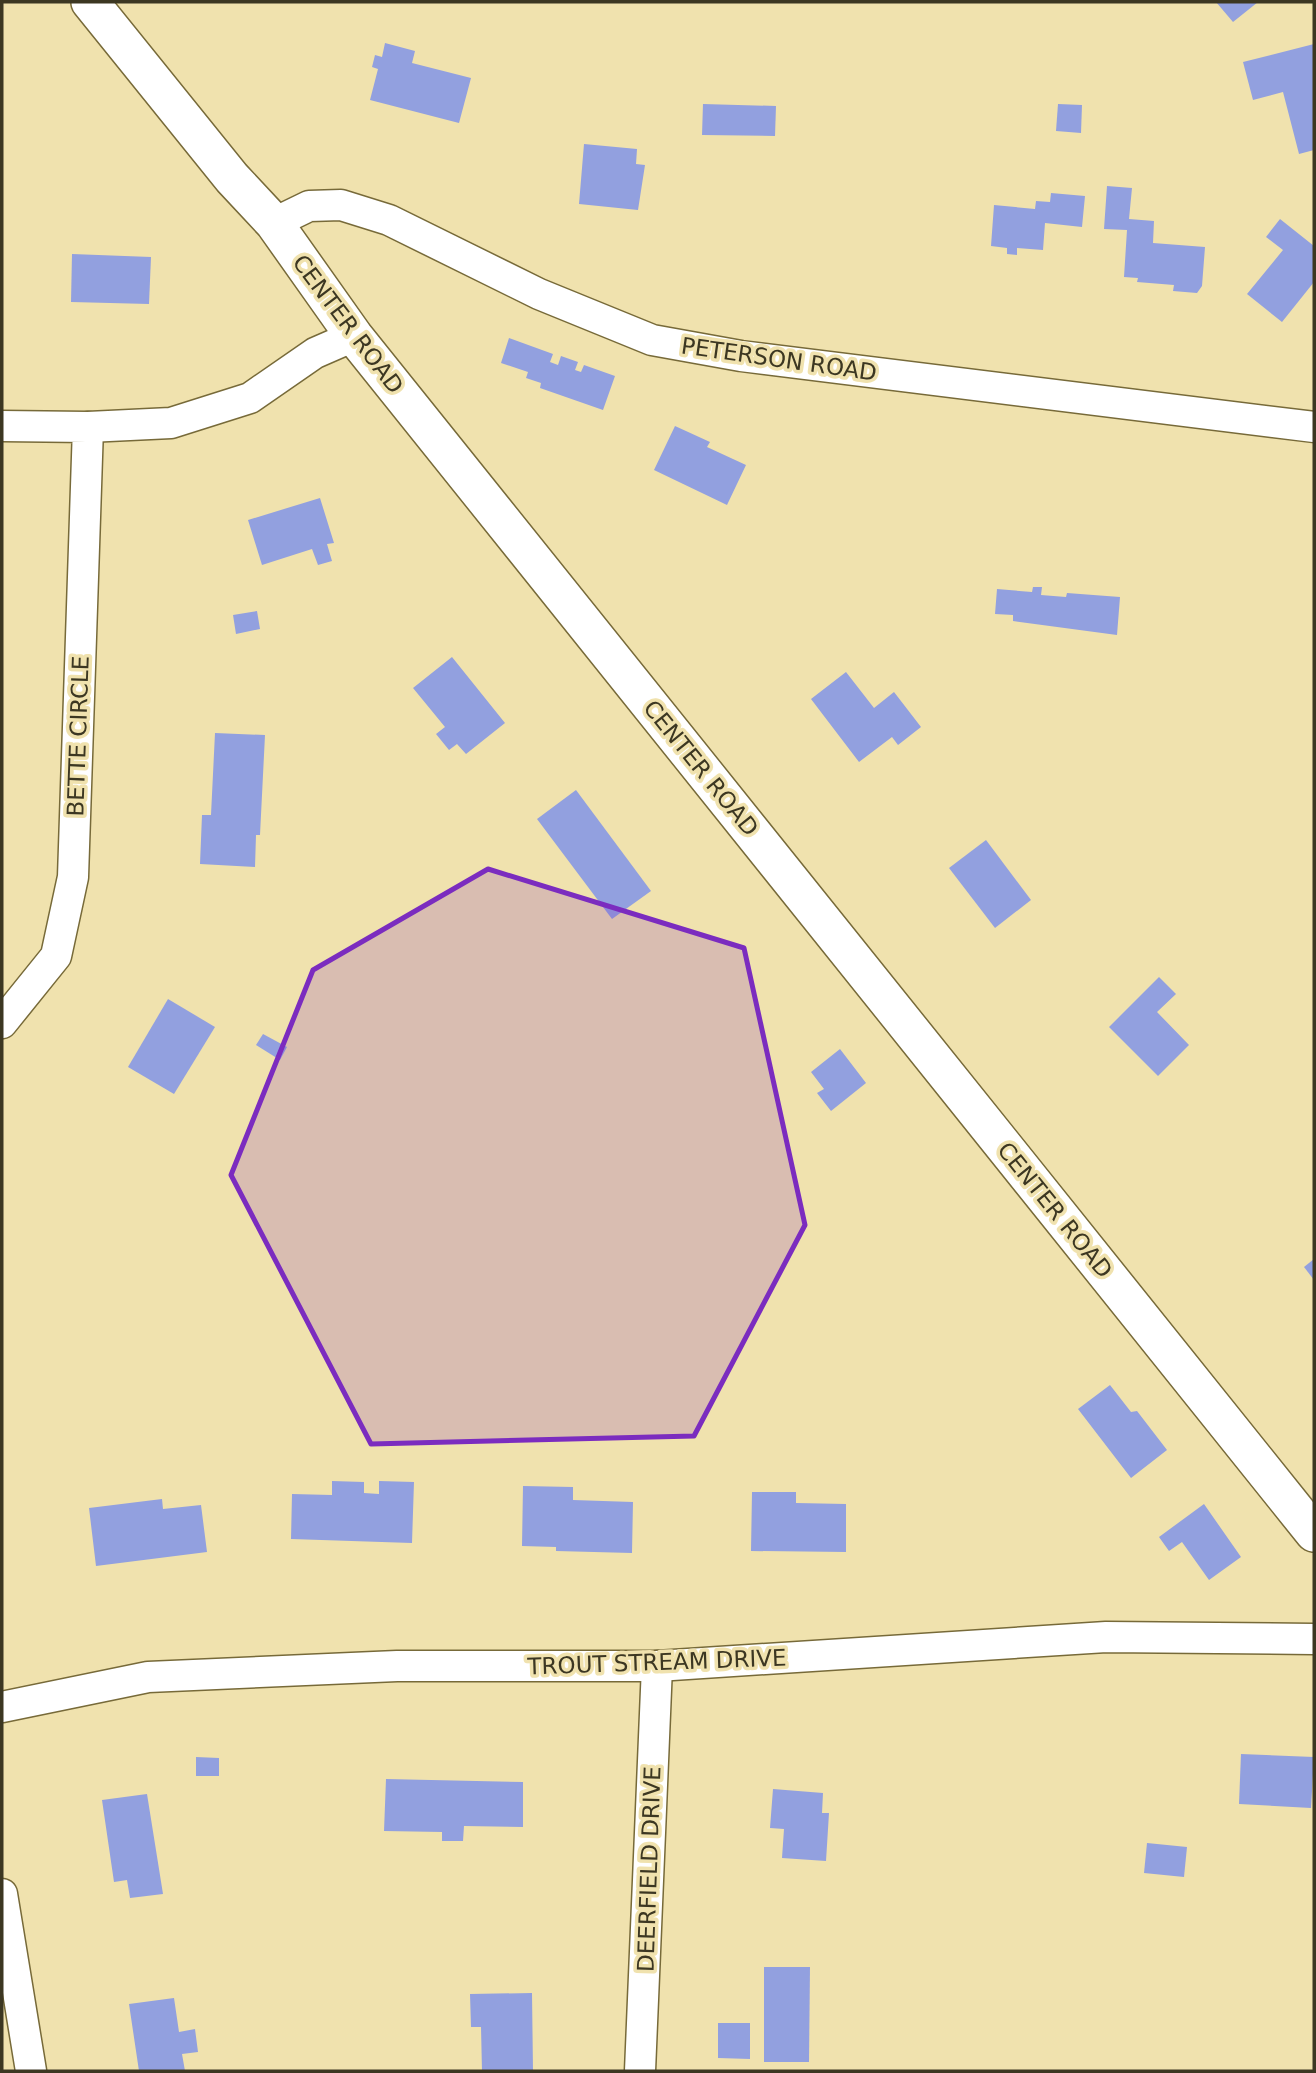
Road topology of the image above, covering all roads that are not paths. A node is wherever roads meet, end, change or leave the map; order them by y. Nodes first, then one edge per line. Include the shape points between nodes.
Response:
1 (90, 2) edge
2 (274, 223) junction
3 (354, 336) junction
4 (2, 426) edge
5 (1314, 427) edge
6 (88, 428) junction
7 (2, 1023) edge
8 (1314, 1533) edge
9 (1314, 1639) edge
10 (657, 1666) junction
11 (2, 1707) edge
12 (2, 1894) edge
13 (30, 2071) edge
14 (640, 2071) edge

1 - 2 street, CENTER ROAD
2 - 3 street, CENTER ROAD
2 - 5 street, PETERSON ROAD via 309,206 341,205 389,220 539,294 652,340 741,356
3 - 6 street via 315,353 250,398 170,423
3 - 8 street, CENTER ROAD
4 - 6 street
6 - 7 street, BETTE CIRCLE via 73,877 56,956
9 - 10 street, TROUT STREAM DRIVE via 1106,1637
10 - 11 street, TROUT STREAM DRIVE via 397,1666 148,1677
10 - 14 street, DEERFIELD DRIVE
12 - 13 street

